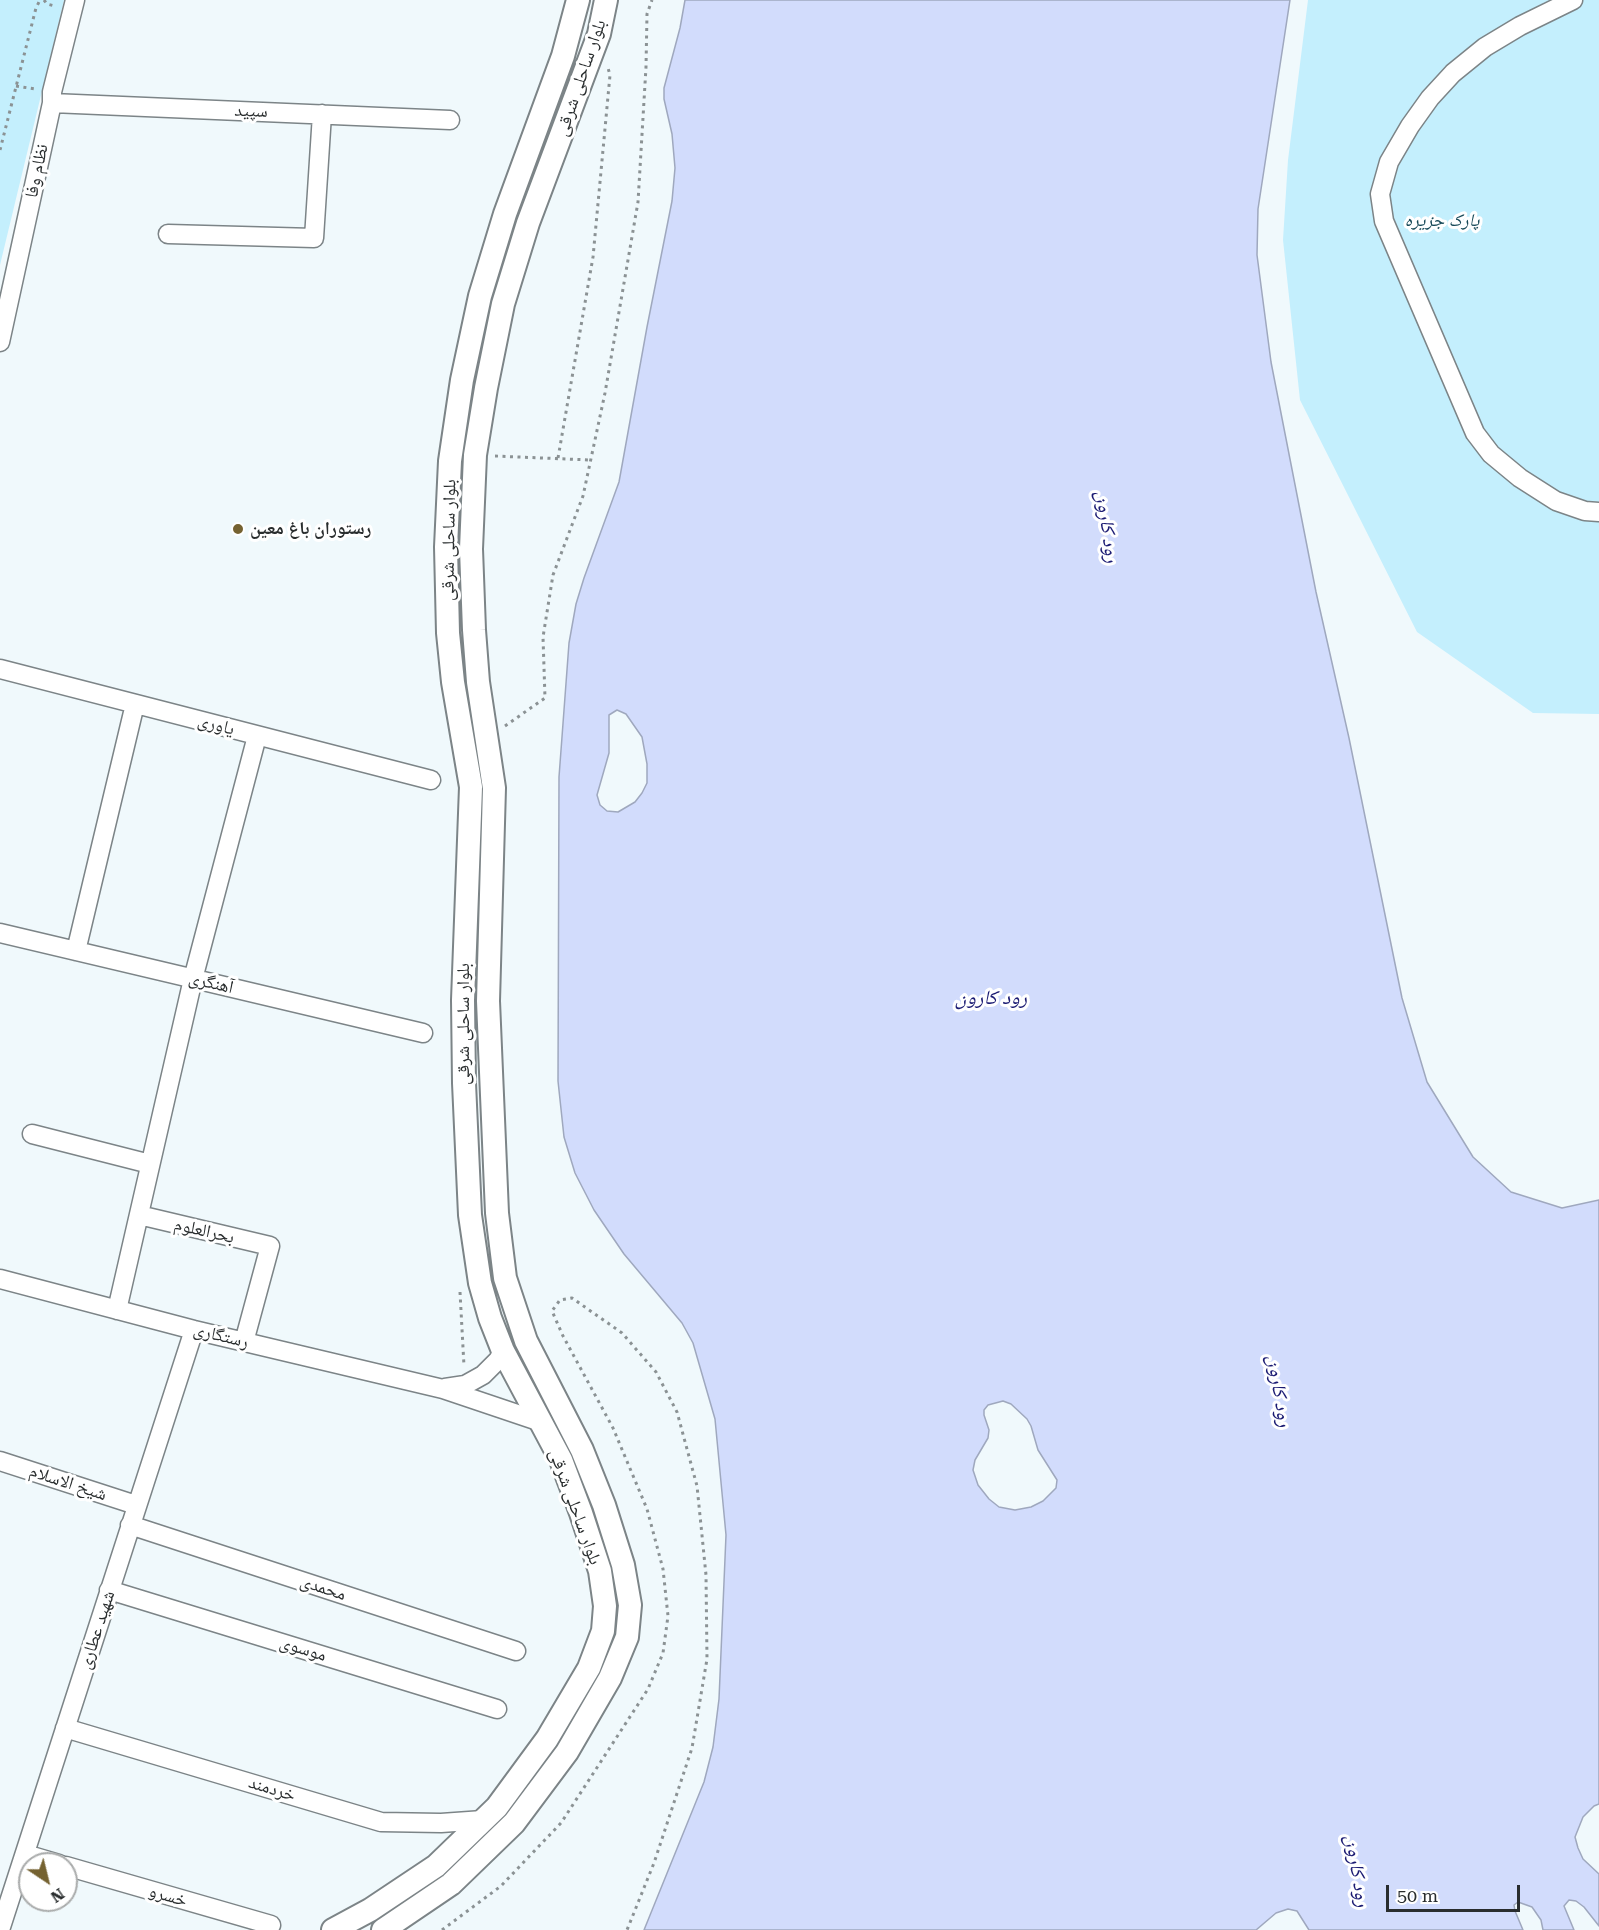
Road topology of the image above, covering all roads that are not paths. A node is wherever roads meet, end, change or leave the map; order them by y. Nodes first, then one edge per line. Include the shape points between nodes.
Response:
1 (75, 0) edge
2 (578, 0) edge
3 (606, 0) edge
4 (1573, 0) edge
5 (52, 103) junction
6 (322, 114) junction
7 (450, 120) dead end
8 (168, 234) dead end
9 (0, 342) edge
10 (1599, 512) edge
11 (0, 669) edge
12 (135, 704) junction
13 (257, 736) junction
14 (491, 768) junction
15 (469, 770) junction
16 (431, 780) dead end
17 (0, 933) edge
18 (76, 951) junction
19 (193, 979) junction
20 (423, 1033) dead end
21 (32, 1134) dead end
22 (150, 1164) junction
23 (138, 1215) junction
24 (0, 1279) edge
25 (117, 1310) junction
26 (194, 1330) junction
27 (244, 1342) junction
28 (503, 1351) junction
29 (443, 1389) junction
30 (541, 1422) junction
31 (0, 1461) edge
32 (136, 1505) junction
33 (130, 1525) junction
34 (110, 1590) junction
35 (516, 1651) dead end
36 (497, 1709) dead end
37 (65, 1728) junction
38 (483, 1820) junction
39 (25, 1852) edge
40 (78, 1869) edge
41 (18, 1873) edge
42 (271, 1925) dead end
43 (0, 1930) edge
44 (333, 1930) edge
45 (383, 1930) edge

1 - 5 street, نظام وفا
2 - 15 main road, بلوار ساحلی شرقی via 563,57 504,214 480,296 450,461 448,633
3 - 14 main road, بلوار ساحلی شرقی via 599,34 528,223 503,304 475,455 471,549 474,630
4 - 10 street via 1485,47 1453,73 1410,126 1389,162 1380,194 1384,221 1475,433 1491,454 1556,501
5 - 6 street, سپید
5 - 9 street, نظام وفا
6 - 7 street, سپید
6 - 8 street via 314,238
11 - 12 street, یاوری
12 - 13 street, یاوری
12 - 18 street
13 - 16 street, یاوری
13 - 19 street
14 - 15 main road
14 - 45 main road, بلوار ساحلی شرقی via 494,788 488,1001 497,1213 505,1278 526,1341 582,1450 604,1504 623,1565 630,1605 627,1637 610,1678 567,1752 514,1823 451,1884
15 - 28 main road, بلوار ساحلی شرقی via 463,1000 470,1215 480,1283
17 - 18 street, آهنگری
18 - 19 street, آهنگری
19 - 20 street, آهنگری
19 - 22 street
21 - 22 street
22 - 23 street
23 - 25 street
23 - 27 street, بحرالعلوم via 270,1246
24 - 25 street, رستگاری
25 - 26 street, رستگاری
26 - 27 street, رستگاری
26 - 32 street, شهید عطاری
27 - 29 street, رستگاری
28 - 29 street via 483,1375
28 - 30 main road, بلوار ساحلی شرقی
29 - 30 street, رستگاری
30 - 38 main road, بلوار ساحلی شرقی via 561,1460 600,1571 605,1606 603,1631 589,1668 547,1739
31 - 32 street, شیخ الاسلام
32 - 33 street, شهید عطاری
33 - 34 street, شهید عطاری
33 - 35 street, محمدی
34 - 36 street, موسوی
34 - 37 street, شهید عطاری
37 - 38 street, خردمند via 381,1822
37 - 39 street, شهید عطاری
38 - 44 main road, بلوار ساحلی شرقی via 436,1866
40 - 42 street, خسرو
41 - 43 street, شهید عطاری

